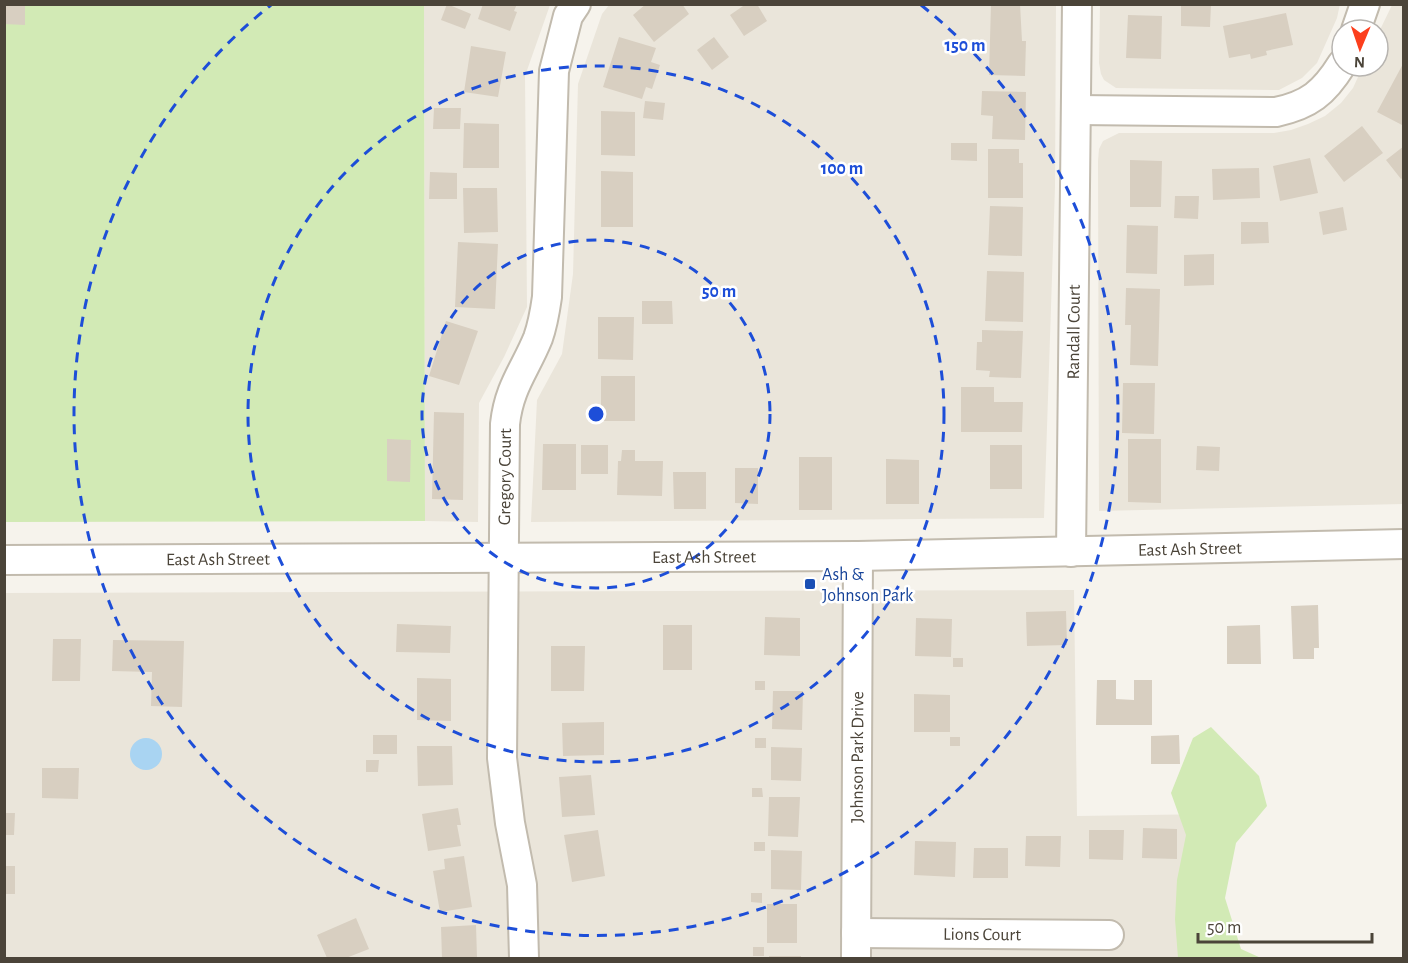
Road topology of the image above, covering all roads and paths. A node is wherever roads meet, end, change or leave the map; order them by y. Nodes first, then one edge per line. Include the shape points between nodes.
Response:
1 (576, 4) edge
2 (1077, 4) edge
3 (1333, 78) edge
4 (1077, 110) junction
5 (1404, 544) edge
6 (1071, 552) junction
7 (858, 556) junction
8 (503, 558) junction
9 (4, 560) edge
10 (1109, 935) dead end
11 (856, 946) edge
12 (524, 958) edge

1 - 8 street, Gregory Court via 568,15 554,71 545,314 507,406
2 - 4 street, Randall Court
3 - 4 street via 1316,97 1276,112
4 - 6 street, Randall Court
5 - 6 street, East Ash Street
6 - 7 street, East Ash Street
7 - 8 street, East Ash Street
7 - 11 street, Johnson Park Drive
8 - 9 street, East Ash Street
8 - 12 street, Gregory Court via 502,759 522,885
10 - 11 street, Lions Court

